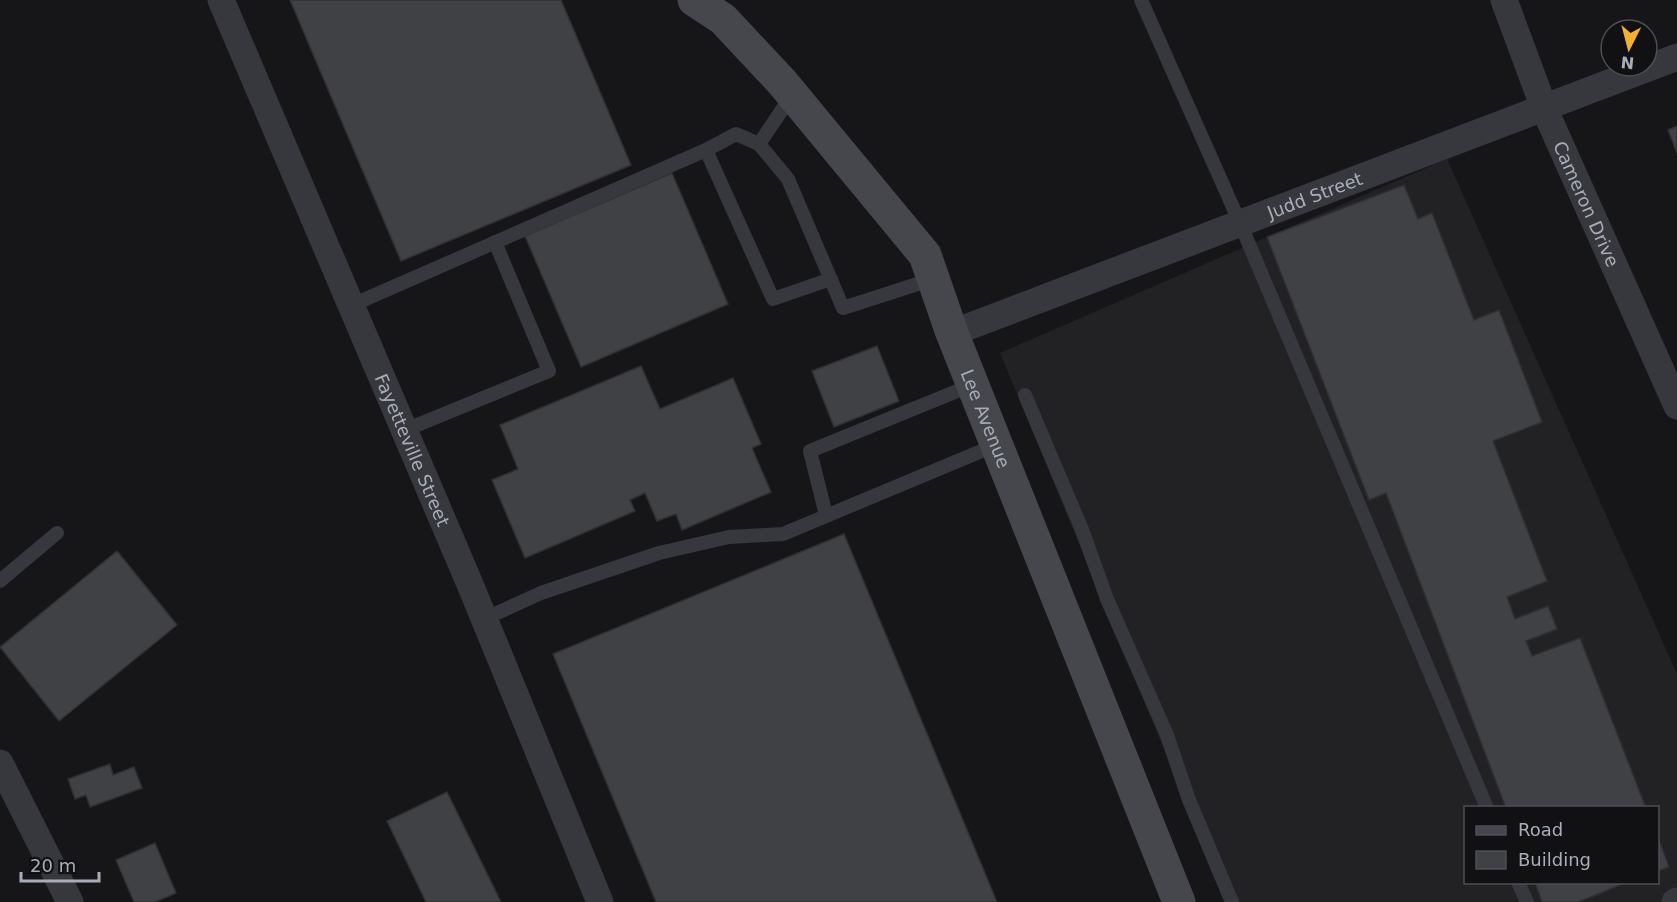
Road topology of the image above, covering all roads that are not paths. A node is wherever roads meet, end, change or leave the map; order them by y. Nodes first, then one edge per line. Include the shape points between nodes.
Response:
1 (221, 0) edge
2 (694, 0) edge
3 (1141, 0) edge
4 (1503, 0) edge
5 (1677, 57) edge
6 (793, 94) junction
7 (1544, 108) junction
8 (759, 144) junction
9 (706, 150) junction
10 (1240, 224) junction
11 (495, 242) junction
12 (831, 279) junction
13 (933, 279) junction
14 (352, 305) junction
15 (952, 333) junction
16 (972, 385) junction
17 (1025, 395) dead end
18 (1677, 406) edge
19 (405, 430) junction
20 (996, 444) junction
21 (826, 515) junction
22 (57, 533) dead end
23 (0, 581) edge
24 (484, 619) junction
25 (0, 763) edge
26 (1487, 806) edge
27 (1519, 884) edge
28 (70, 902) edge
29 (600, 902) edge
30 (1179, 902) edge
31 (1232, 902) edge
32 (1527, 902) edge

1 - 14 street, Fayetteville Street
2 - 6 street, Lee Avenue via 723,20
3 - 10 lane
4 - 7 street, Cameron Drive
5 - 7 street, Judd Street
6 - 8 lane
6 - 13 street, Lee Avenue via 925,255
7 - 10 street, Judd Street
7 - 18 street, Cameron Drive
8 - 9 lane via 736,134
8 - 12 lane via 788,179
9 - 11 lane
9 - 12 lane via 773,299
10 - 15 street, Judd Street
10 - 26 lane
11 - 14 lane
11 - 19 lane via 549,371
12 - 13 lane via 843,308
13 - 15 street, Lee Avenue
14 - 19 street, Fayetteville Street
15 - 16 street, Lee Avenue
16 - 20 street, Lee Avenue
16 - 21 lane via 810,451
17 - 31 lane
19 - 24 street, Fayetteville Street
20 - 21 lane
20 - 30 street, Lee Avenue
21 - 24 lane via 783,534 729,537 659,553 541,593
22 - 23 lane
24 - 29 street, Fayetteville Street
25 - 28 street
27 - 32 lane

